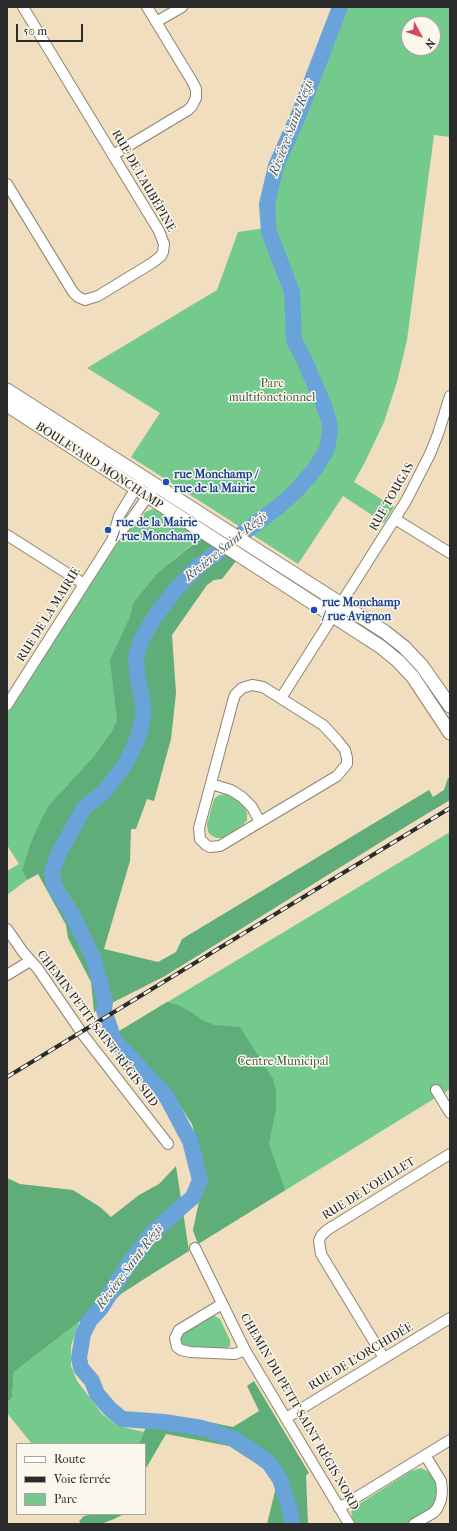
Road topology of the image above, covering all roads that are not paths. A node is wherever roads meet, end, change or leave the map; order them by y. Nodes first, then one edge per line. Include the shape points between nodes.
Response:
1 (23, 7) edge
2 (147, 7) edge
3 (182, 7) edge
4 (156, 22) junction
5 (113, 155) junction
6 (7, 184) edge
7 (7, 390) edge
8 (450, 396) edge
9 (7, 405) edge
10 (143, 478) junction
11 (155, 485) junction
12 (135, 489) junction
13 (147, 496) junction
14 (396, 519) junction
15 (7, 535) edge
16 (113, 538) junction
17 (450, 553) edge
18 (84, 584) junction
19 (341, 604) junction
20 (333, 615) junction
21 (281, 698) junction
22 (7, 704) edge
23 (450, 707) edge
24 (438, 714) junction
25 (450, 733) edge
26 (211, 784) junction
27 (260, 822) junction
28 (7, 929) edge
29 (30, 961) junction
30 (7, 975) edge
31 (436, 1090) dead end
32 (450, 1113) edge
33 (168, 1144) dead end
34 (450, 1154) edge
35 (195, 1248) dead end
36 (222, 1304) junction
37 (450, 1318) edge
38 (245, 1350) junction
39 (384, 1358) junction
40 (286, 1418) junction
41 (450, 1440) edge
42 (425, 1455) junction
43 (339, 1508) junction
44 (349, 1524) edge
45 (414, 1524) edge

1 - 5 street, RUE DE L'AUBÉPINE
2 - 4 street
3 - 4 street
4 - 5 street via 192,81 196,89 196,98 188,110
5 - 6 street, RUE DE L'AUBÉPINE via 159,231 164,248 161,256 152,263 90,299 82,299 72,292
7 - 10 street, BOULEVARD MONCHAMP
8 - 14 street, RUE TOUGAS via 430,454
9 - 12 street, BOULEVARD MONCHAMP
10 - 11 street, BOULEVARD MONCHAMP
10 - 12 street, RUE DE LA MAIRIE
11 - 13 street, RUE DE LA MAIRIE
11 - 19 street, BOULEVARD MONCHAMP
12 - 13 street, BOULEVARD MONCHAMP
12 - 16 street, RUE DE LA MAIRIE via 120,516
13 - 16 street, RUE DE LA MAIRIE via 131,520
13 - 20 street, BOULEVARD MONCHAMP
14 - 17 street
14 - 19 street, RUE TOUGAS
15 - 18 street
16 - 18 street, RUE DE LA MAIRIE
18 - 22 street, RUE DE LA MAIRIE
19 - 20 street, RUE TOUGAS
19 - 23 street, BOULEVARD MONCHAMP via 385,632 404,648 422,666
20 - 21 street, RUE TOUGAS
20 - 24 street, BOULEVARD MONCHAMP via 398,661 418,683
21 - 26 street via 257,685 245,686 238,691 233,701
21 - 27 street via 330,732 345,750 347,761 345,768 337,776
23 - 24 street
24 - 25 street, BOULEVARD MONCHAMP
26 - 27 street via 231,790 242,797
26 - 27 street via 199,834 206,845 220,846
28 - 29 street, CHEMIN PETIT-SAINT-RÉGIS SUD
29 - 30 street
29 - 33 street, CHEMIN PETIT-SAINT-RÉGIS SUD via 84,1036
31 - 32 street
34 - 39 street, RUE DE L'OEILLET via 327,1230 319,1241 321,1254
35 - 36 street, CHEMIN DU PETIT-SAINT-RÉGIS NORD
36 - 38 street, CHEMIN DU PETIT-SAINT-RÉGIS NORD
36 - 38 street via 179,1330 175,1338 178,1347 185,1352 225,1354
37 - 39 street, RUE DE L'ORCHIDÉE
38 - 40 street, CHEMIN DU PETIT-SAINT-RÉGIS NORD
39 - 40 street, RUE DE L'ORCHIDÉE
40 - 43 street, CHEMIN DU PETIT-SAINT-RÉGIS NORD
41 - 42 street
42 - 43 street
42 - 45 street via 441,1481 441,1500 433,1513
43 - 44 street, CHEMIN DU PETIT-SAINT-RÉGIS NORD

